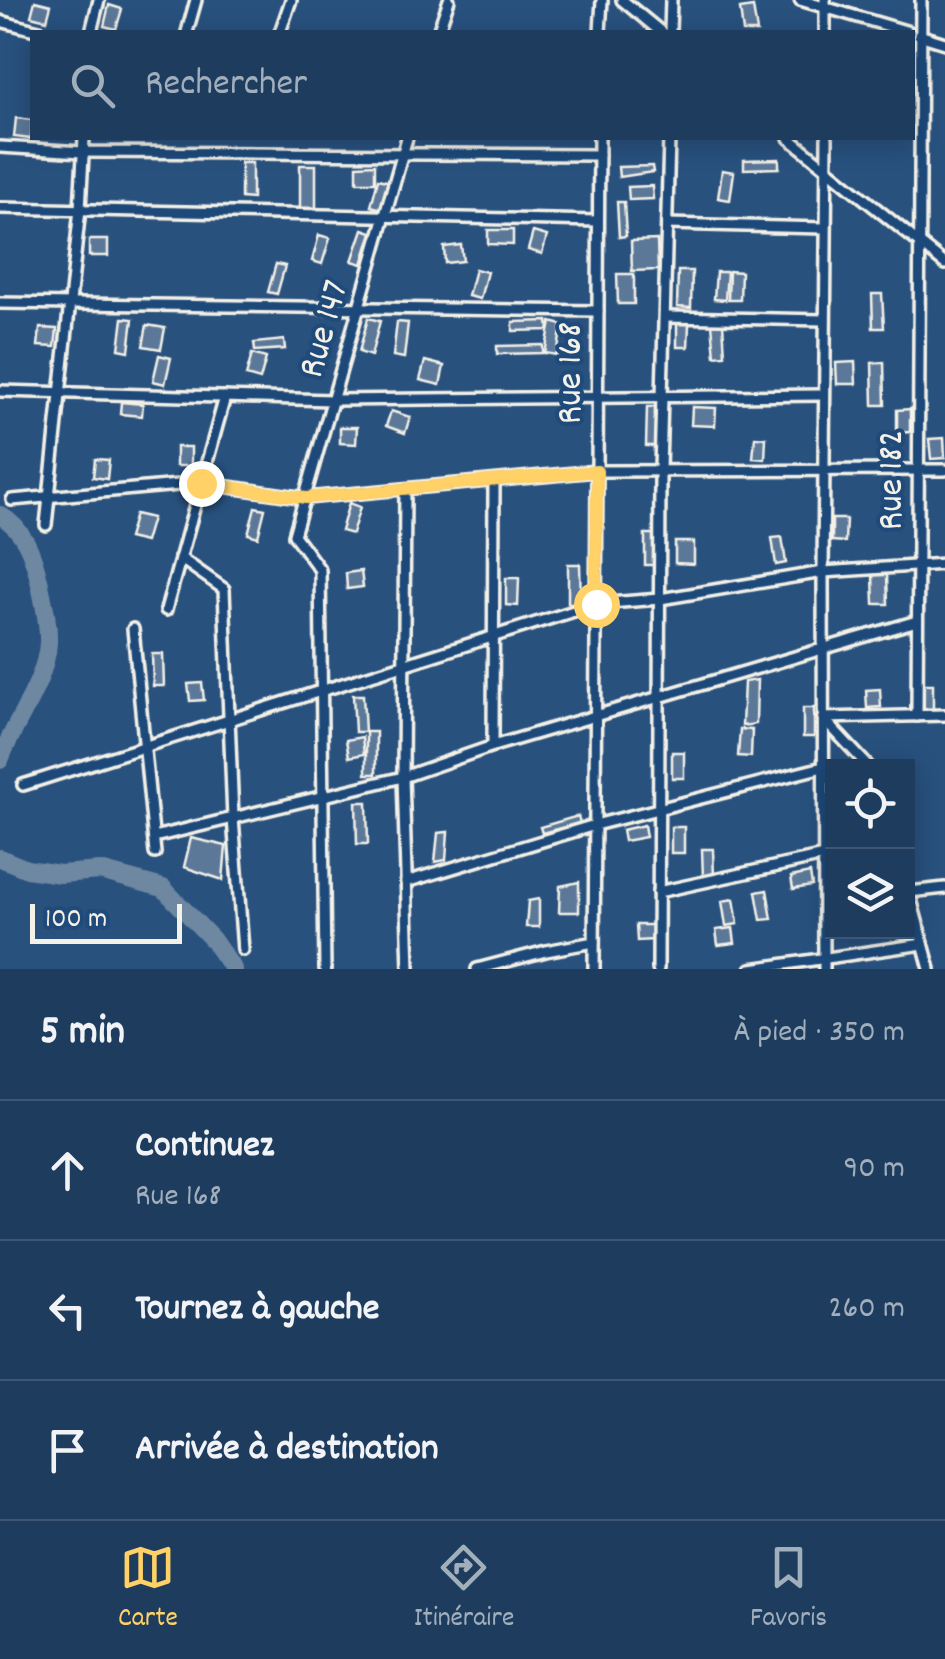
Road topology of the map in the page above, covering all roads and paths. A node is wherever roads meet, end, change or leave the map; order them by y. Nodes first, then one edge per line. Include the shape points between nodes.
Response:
1 (100, 0) edge
2 (196, 0) edge
3 (291, 0) edge
4 (449, 0) edge
5 (602, 0) edge
6 (622, 0) edge
7 (671, 0) edge
8 (800, 0) edge
9 (921, 0) edge
10 (824, 4) edge
11 (0, 21) edge
12 (35, 30) edge
13 (92, 30) edge
14 (188, 30) edge
15 (281, 30) edge
16 (439, 30) edge
17 (600, 30) edge
18 (659, 30) edge
19 (670, 30) edge
20 (825, 30) edge
21 (902, 30) edge
22 (915, 30) edge
23 (915, 34) edge
24 (945, 43) edge
25 (915, 69) edge
26 (84, 140) edge
27 (405, 140) edge
28 (599, 140) edge
29 (669, 140) edge
30 (792, 140) edge
31 (826, 140) edge
32 (0, 147) edge
33 (83, 152) junction
34 (599, 155) junction
35 (401, 156) junction
36 (827, 168) junction
37 (0, 208) edge
38 (80, 209) junction
39 (384, 217) junction
40 (598, 220) junction
41 (667, 224) junction
42 (824, 228) junction
43 (920, 244) junction
44 (945, 264) edge
45 (0, 303) edge
46 (70, 303) junction
47 (358, 308) junction
48 (598, 311) junction
49 (665, 317) junction
50 (824, 320) junction
51 (0, 391) edge
52 (60, 392) junction
53 (824, 395) junction
54 (662, 396) junction
55 (225, 397) junction
56 (597, 397) junction
57 (332, 400) junction
58 (918, 470) junction
59 (945, 470) edge
60 (597, 471) junction
61 (660, 471) junction
62 (824, 471) junction
63 (494, 480) junction
64 (201, 483) junction
65 (405, 488) junction
66 (49, 496) junction
67 (306, 498) junction
68 (12, 500) dead end
69 (46, 525) dead end
70 (180, 558) junction
71 (945, 564) edge
72 (918, 566) junction
73 (822, 572) junction
74 (660, 599) junction
75 (596, 604) junction
76 (166, 610) dead end
77 (917, 621) junction
78 (133, 629) dead end
79 (494, 636) junction
80 (824, 649) junction
81 (404, 668) junction
82 (322, 692) junction
83 (660, 697) junction
84 (945, 715) edge
85 (596, 716) junction
86 (917, 716) junction
87 (823, 718) junction
88 (229, 722) junction
89 (494, 746) junction
90 (146, 748) junction
91 (861, 759) edge
92 (823, 767) junction
93 (403, 776) junction
94 (23, 785) dead end
95 (323, 797) junction
96 (658, 808) junction
97 (232, 818) junction
98 (594, 825) junction
99 (154, 837) junction
100 (155, 853) dead end
101 (824, 856) junction
102 (406, 882) junction
103 (945, 888) edge
104 (915, 890) edge
105 (658, 892) junction
106 (915, 915) edge
107 (594, 942) junction
108 (923, 944) junction
109 (242, 950) dead end
110 (824, 957) junction
111 (325, 969) edge
112 (408, 969) edge
113 (477, 969) edge
114 (594, 969) edge
115 (658, 969) edge
116 (751, 969) edge
117 (824, 969) edge
118 (930, 969) edge

1 - 13 street
2 - 14 street
3 - 15 street
4 - 16 street
5 - 17 street
6 - 18 street
7 - 19 street
8 - 10 street
9 - 22 street, Rue 182
10 - 20 street
10 - 21 street
11 - 12 street
23 - 24 street
25 - 43 street, Rue 182
26 - 33 street
27 - 35 street, Rue 147
28 - 34 street, Rue 168
29 - 41 street
30 - 36 street
31 - 36 street
32 - 33 street
33 - 35 street
33 - 38 street
34 - 35 street
34 - 40 street, Rue 168
35 - 39 street, Rue 147
36 - 42 street
36 - 43 street
37 - 38 street
38 - 39 street
38 - 46 street
39 - 40 street
39 - 47 street, Rue 147
40 - 48 street, Rue 168
41 - 42 street
41 - 49 street
42 - 50 street
43 - 44 street
43 - 58 street, Rue 182
45 - 46 street
46 - 47 street
46 - 52 street
47 - 48 street
47 - 57 street, Rue 147
48 - 56 street, Rue 168
49 - 50 street
49 - 54 street
50 - 53 street
51 - 52 street
52 - 55 street
52 - 66 street
53 - 54 street
53 - 62 street
54 - 56 street
54 - 61 street
55 - 57 street
55 - 64 street
56 - 57 street
56 - 60 street, Rue 168
57 - 67 street, Rue 147
58 - 59 street
58 - 62 street
58 - 72 street, Rue 182
60 - 61 street
60 - 63 street
60 - 75 street, Rue 168
61 - 62 street
61 - 74 street
62 - 73 street
63 - 65 street
63 - 79 street
64 - 66 street
64 - 67 street
64 - 70 street
65 - 67 street
65 - 81 street
66 - 68 street
66 - 69 street
67 - 82 street, Rue 147 via 294,535 320,570
70 - 76 street
70 - 88 street via 224,589
71 - 72 street
72 - 73 street
72 - 77 street, Rue 182
73 - 74 street
73 - 80 street
74 - 75 street
74 - 83 street
75 - 79 street
75 - 85 street, Rue 168
77 - 80 street
77 - 86 street, Rue 182
78 - 90 street
79 - 81 street
79 - 89 street
80 - 83 street
80 - 87 street
81 - 82 street
81 - 93 street
82 - 88 street
82 - 95 street
83 - 85 street
83 - 96 street
84 - 86 street
85 - 89 street
85 - 98 street, Rue 168
86 - 87 street
87 - 91 street
87 - 92 street
88 - 90 street
88 - 97 street
89 - 93 street
90 - 94 street
90 - 99 street
92 - 96 street
92 - 101 street
93 - 95 street
93 - 102 street
95 - 97 street
95 - 111 street
96 - 98 street
96 - 105 street
97 - 99 street
97 - 109 street
98 - 102 street
98 - 107 street, Rue 168
99 - 100 street
101 - 105 street
101 - 110 street
102 - 112 street
103 - 104 street
105 - 115 street
106 - 108 street
107 - 113 street
107 - 114 street, Rue 168
108 - 110 street
108 - 118 street
110 - 116 street
110 - 117 street

